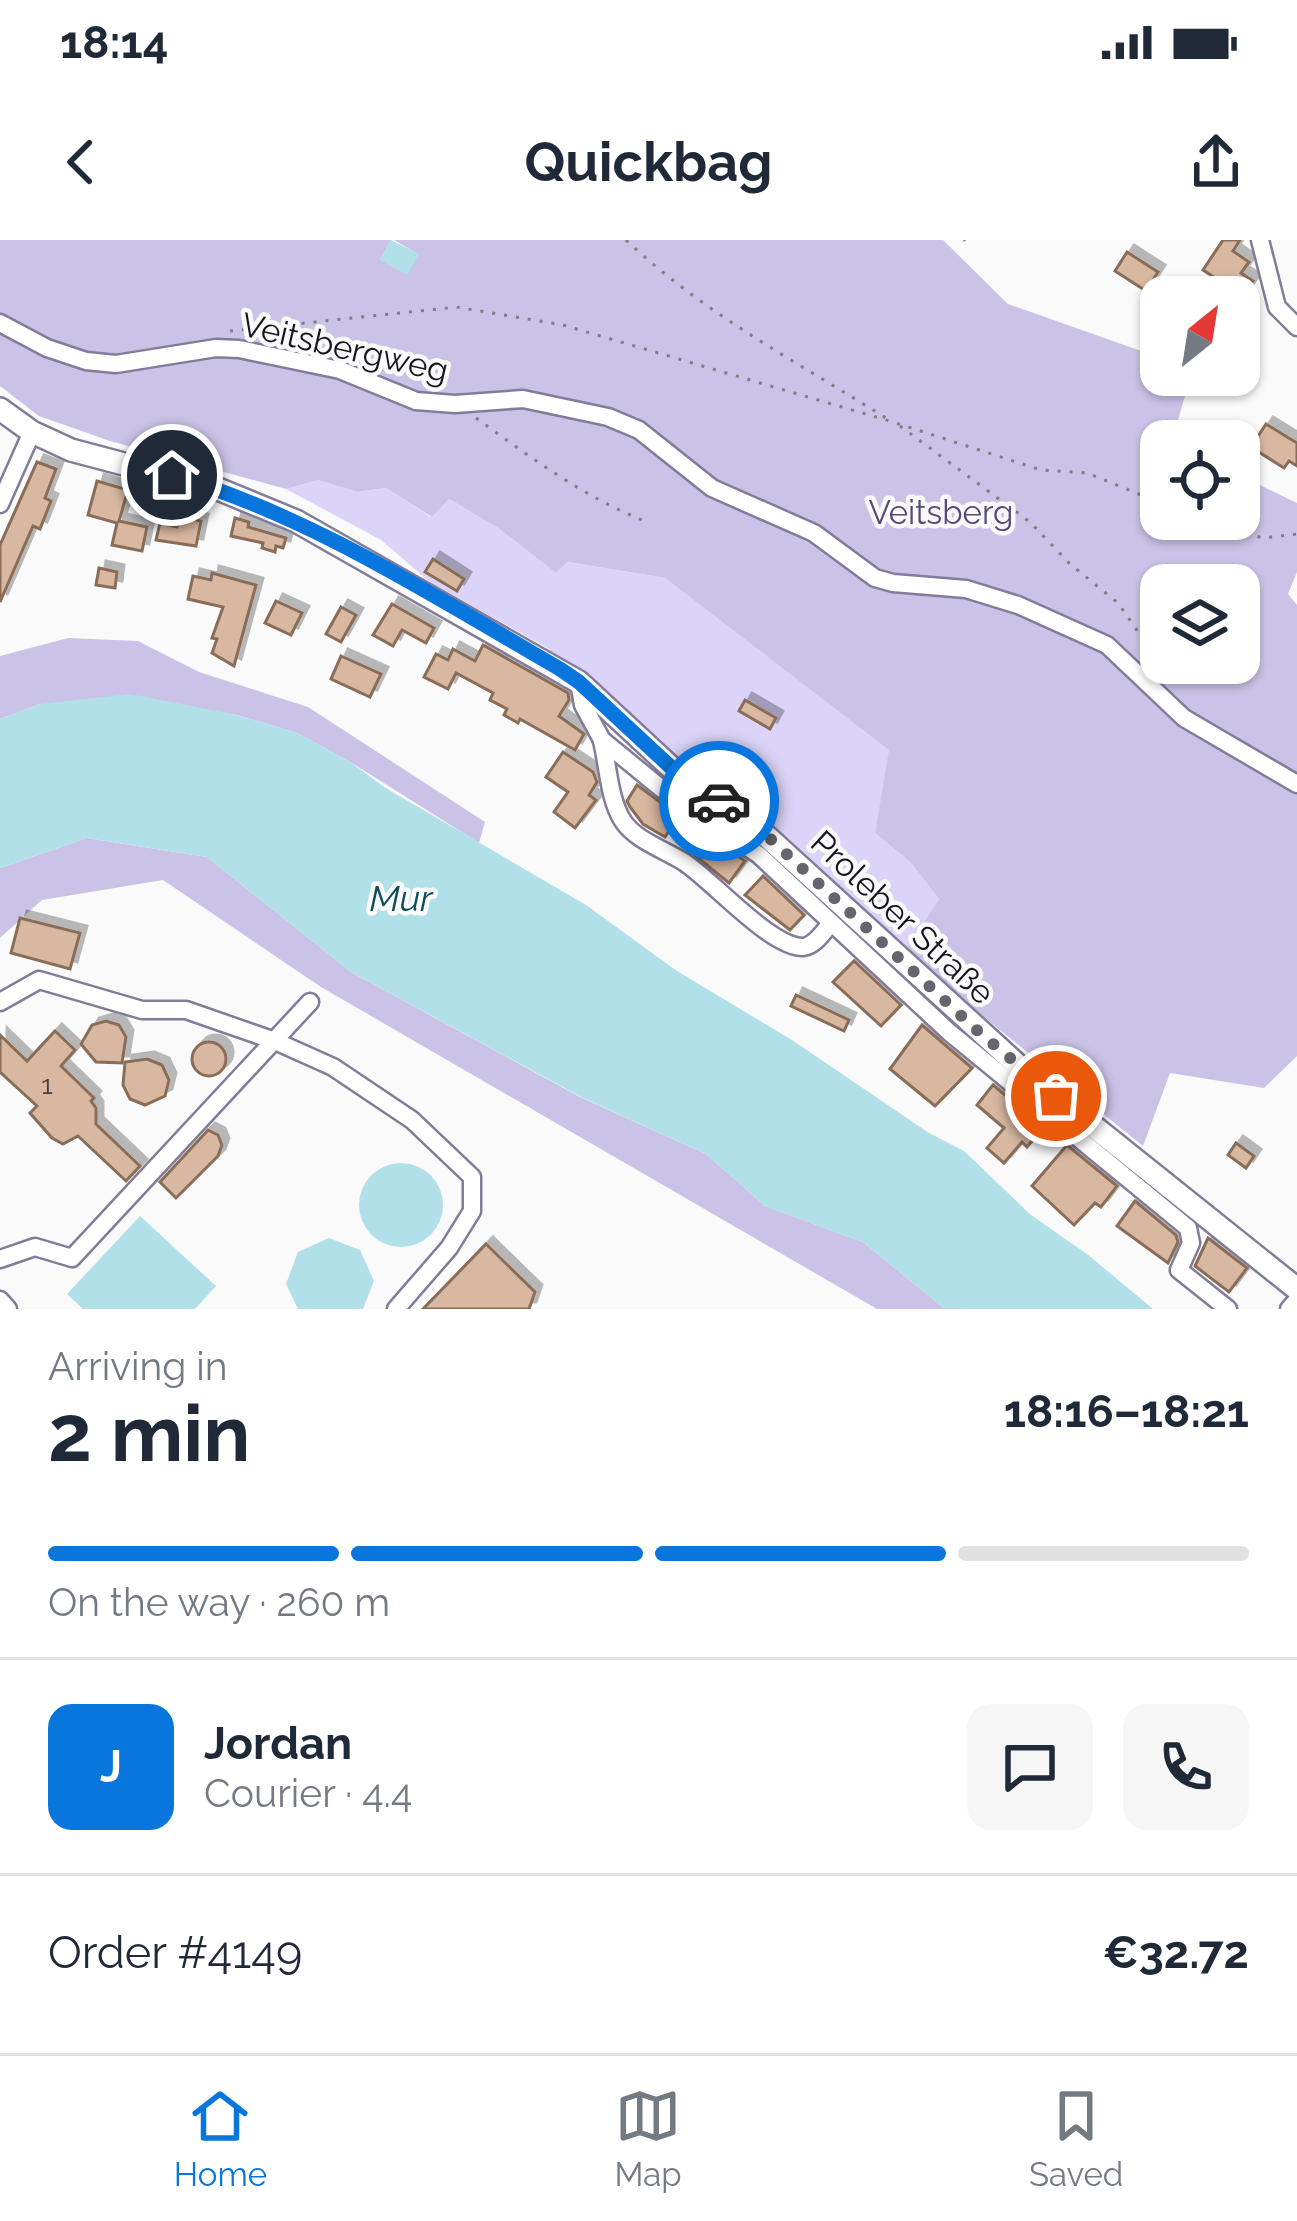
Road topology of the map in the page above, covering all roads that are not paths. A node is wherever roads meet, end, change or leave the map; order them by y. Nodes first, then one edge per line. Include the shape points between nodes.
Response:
1 (1260, 240) edge
2 (0, 323) edge
3 (1297, 328) edge
4 (0, 409) edge
5 (32, 432) junction
6 (0, 504) edge
7 (579, 682) junction
8 (602, 740) junction
9 (1297, 784) edge
10 (831, 923) junction
11 (0, 1002) edge
12 (310, 1002) dead end
13 (275, 1041) junction
14 (0, 1259) edge
15 (1297, 1289) edge
16 (0, 1300) edge
17 (1297, 1300) edge
18 (8, 1309) edge
19 (396, 1309) edge
20 (1228, 1309) edge
21 (1289, 1309) edge

1 - 3 street via 1277,307
2 - 9 street, Veitsbergweg via 86,361 239,349 340,370 416,401 523,399 608,417 639,430 712,488 814,533 875,578 966,589 1107,644 1184,718
4 - 5 main road, Proleber Straße
5 - 6 street
5 - 7 main road, Proleber Straße via 296,521
7 - 8 street, Proleber Straße
7 - 15 main road, Proleber Straße via 676,772 763,832 1023,1070
8 - 10 street, Proleber Straße via 759,855
8 - 10 street via 618,810 635,833 783,940 813,943
10 - 20 street, Proleber Straße via 949,1032 1188,1228 1191,1243 1179,1270
11 - 13 street via 39,980 142,1010 186,1010
12 - 13 street
13 - 14 street via 72,1258 35,1247
13 - 19 street via 333,1067 412,1120 472,1177 472,1211
16 - 18 street
17 - 21 street

